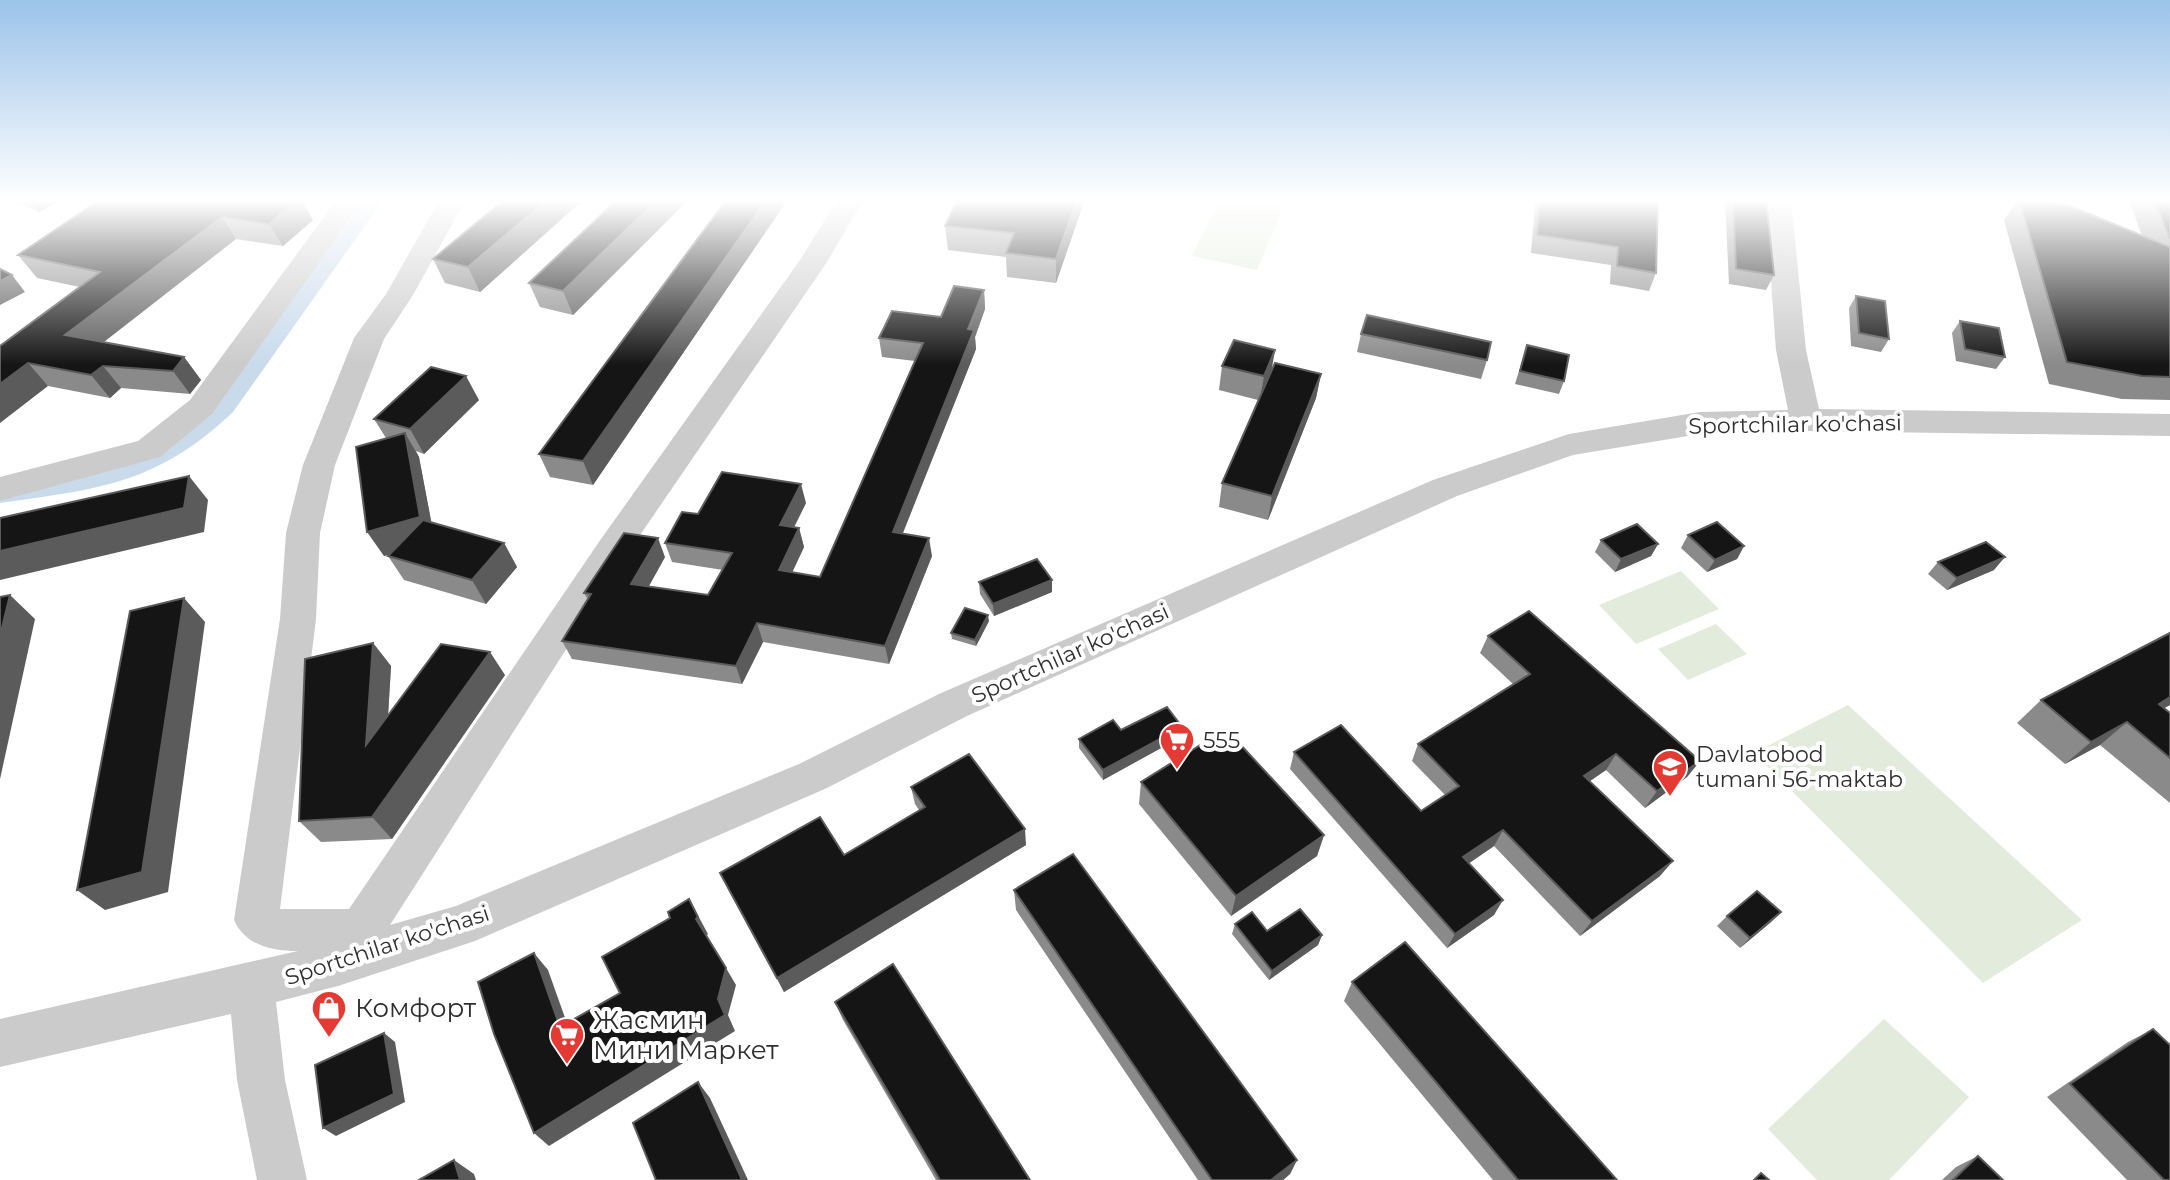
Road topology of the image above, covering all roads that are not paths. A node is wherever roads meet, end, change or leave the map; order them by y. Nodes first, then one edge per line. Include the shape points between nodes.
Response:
1 (311, 254) edge
2 (422, 254) edge
3 (818, 254) edge
4 (1783, 254) edge
5 (1806, 420) junction
6 (2170, 425) edge
7 (0, 489) edge
8 (349, 947) junction
9 (251, 987) junction
10 (0, 1043) edge
11 (282, 1180) edge

1 - 7 street via 201,407 180,426 149,449
2 - 8 street via 369,338 319,465 303,533 298,619 256,920 276,930
3 - 8 street via 613,548
4 - 5 street via 1791,350
5 - 6 street, Sportchilar ko'chasi
5 - 8 street, Sportchilar ko'chasi via 1700,423 1569,445 1445,488 1190,589 813,776 459,926
8 - 9 street, Sportchilar ko'chasi
9 - 10 street, Sportchilar ko'chasi
9 - 11 street via 261,1080

